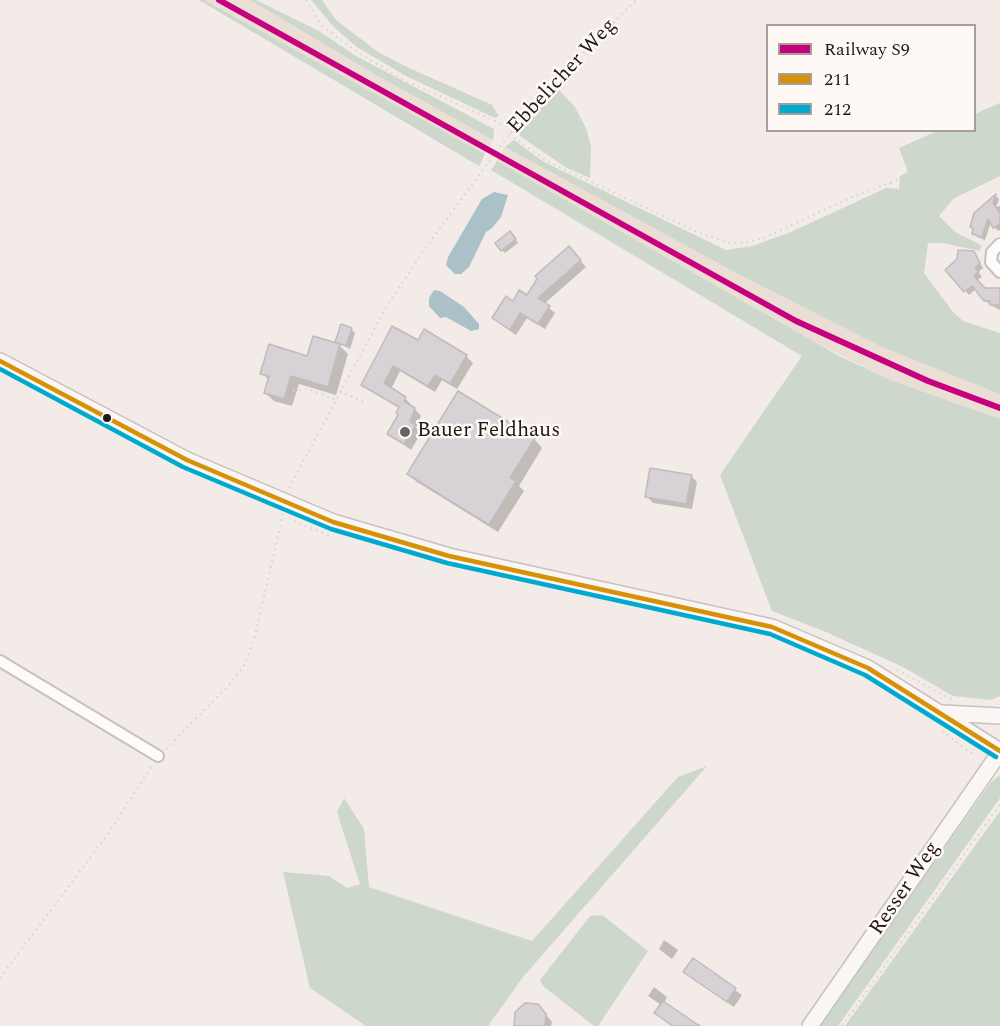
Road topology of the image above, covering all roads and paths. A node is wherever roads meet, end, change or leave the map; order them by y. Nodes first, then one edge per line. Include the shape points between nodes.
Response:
1 (306, 0) edge
2 (636, 0) edge
3 (1000, 107) edge
4 (976, 119) edge
5 (513, 129) junction
6 (954, 132) edge
7 (509, 134) junction
8 (1000, 159) edge
9 (923, 170) junction
10 (890, 183) junction
11 (895, 214) junction
12 (996, 248) edge
13 (1000, 272) edge
14 (1000, 339) edge
15 (0, 361) edge
16 (293, 391) dead end
17 (340, 391) junction
18 (336, 400) junction
19 (366, 403) dead end
20 (285, 503) junction
21 (0, 661) edge
22 (892, 667) dead end
23 (959, 702) dead end
24 (939, 713) junction
25 (1000, 716) edge
26 (1000, 751) edge
27 (158, 756) junction
28 (1000, 804) edge
29 (0, 978) edge
30 (810, 1026) edge
31 (842, 1026) edge

1 - 5 path via 322,26 360,54 402,78
2 - 5 path, Ebbelicher Weg
3 - 4 path
5 - 7 path, Ebbelicher Weg
6 - 9 path
7 - 10 path via 547,161 697,232 730,243 766,237
7 - 17 path, Ebbelicher Weg via 385,309
8 - 9 path via 980,167
9 - 10 path
10 - 11 path
11 - 12 path
11 - 14 path via 909,270 936,310
12 - 13 street via 991,262
15 - 20 main road via 187,460
16 - 18 path via 308,389
17 - 18 path, Ebbelicher Weg
17 - 19 path
18 - 20 path, Ebbelicher Weg via 290,485
20 - 24 main road via 333,522 449,556 772,627 868,668
20 - 27 path, Ebbelicher Weg via 245,664
21 - 27 street
22 - 23 path
24 - 25 main road
24 - 26 main road
26 - 30 main road, Resser Weg
27 - 29 path, Ebbelicher Weg via 108,834
28 - 31 path

